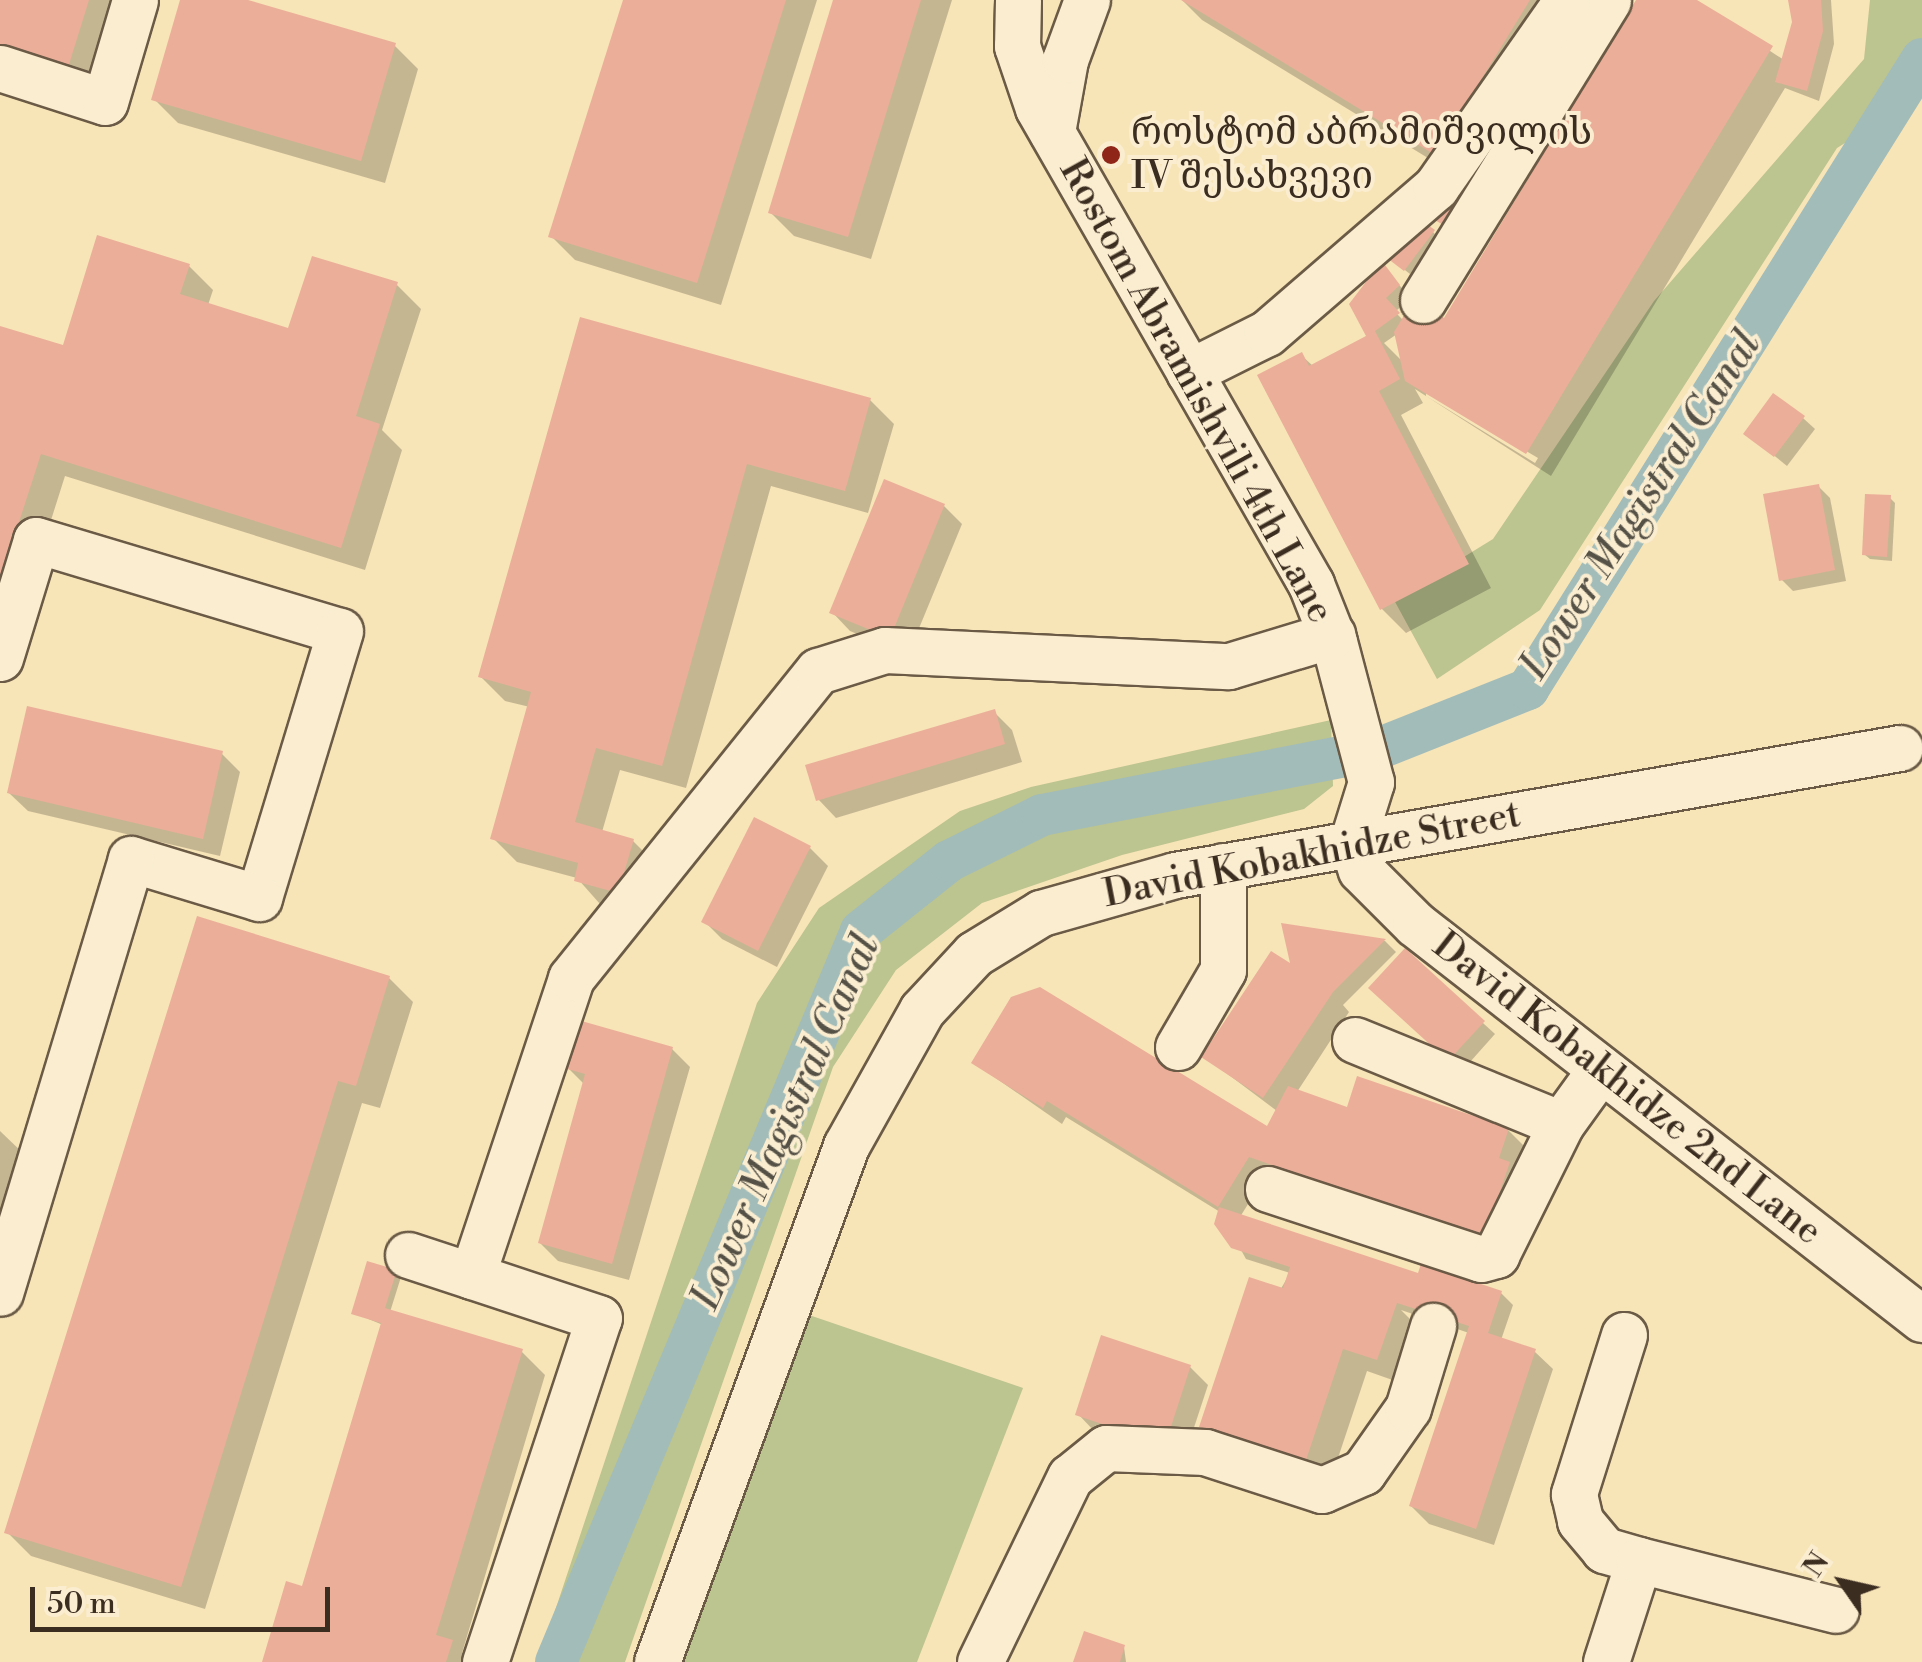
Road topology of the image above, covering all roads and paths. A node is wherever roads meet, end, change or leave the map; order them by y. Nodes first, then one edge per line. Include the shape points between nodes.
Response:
1 (135, 0) edge
2 (1018, 0) edge
3 (1087, 0) edge
4 (1567, 0) edge
5 (1608, 0) edge
6 (0, 68) edge
7 (1052, 132) junction
8 (1422, 300) dead end
9 (1190, 372) junction
10 (1332, 635) junction
11 (0, 658) edge
12 (1900, 748) dead end
13 (1352, 842) junction
14 (1222, 866) junction
15 (1354, 1040) dead end
16 (1178, 1047) dead end
17 (1600, 1070) junction
18 (1561, 1124) junction
19 (1268, 1189) dead end
20 (408, 1255) dead end
21 (472, 1276) junction
22 (0, 1293) edge
23 (1922, 1319) edge
24 (1433, 1326) dead end
25 (1624, 1335) dead end
26 (1639, 1560) junction
27 (1836, 1610) dead end
28 (485, 1662) edge
29 (657, 1662) edge
30 (980, 1662) edge
31 (1606, 1662) edge

1 - 6 street via 105,102
2 - 7 street, Rostom Abramishvili 4th Lane via 1017,46
3 - 7 street via 1065,60
4 - 9 street via 1436,187 1267,333
5 - 8 street
7 - 9 street, Rostom Abramishvili 4th Lane
9 - 10 street, Rostom Abramishvili 4th Lane via 1311,584
10 - 13 street, Rostom Abramishvili 4th Lane via 1371,782
10 - 21 street via 1230,666 885,650 818,671 571,978
11 - 22 street via 36,540 340,632 260,898 131,860
12 - 13 street, David Kobakhidze Street
13 - 14 street, David Kobakhidze Street
13 - 17 street, David Kobakhidze 2nd Lane via 1361,870 1385,898
14 - 16 street via 1223,970
14 - 29 street, David Kobakhidze Street via 1041,912 974,954 922,1010 846,1146
15 - 18 street
17 - 18 street
17 - 23 street, David Kobakhidze 2nd Lane
18 - 19 street via 1505,1244 1480,1259
20 - 21 street
21 - 28 street via 599,1318
24 - 30 street via 1408,1408 1363,1472 1322,1490 1204,1452 1106,1448 1070,1477
25 - 26 street via 1574,1494 1580,1521 1604,1550
26 - 27 street
26 - 31 street

